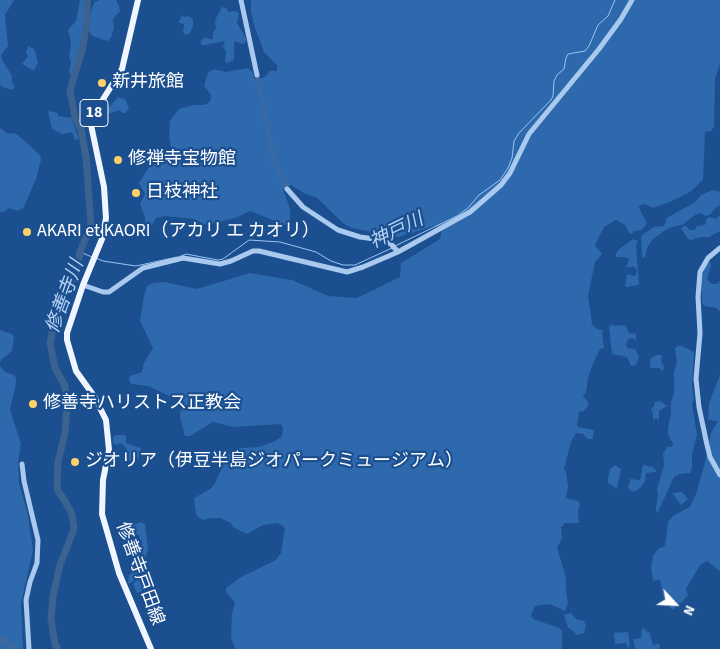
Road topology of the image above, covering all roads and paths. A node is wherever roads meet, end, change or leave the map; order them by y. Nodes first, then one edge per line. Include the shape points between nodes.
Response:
1 (138, 0) edge
2 (241, 0) edge
3 (632, 0) edge
4 (257, 75) tunnel mouth
5 (287, 188) tunnel mouth
6 (720, 248) edge
7 (398, 252) junction
8 (84, 285) junction
9 (22, 464) dead end
10 (720, 475) edge
11 (29, 649) edge
12 (151, 649) edge

1 - 8 main road, 修善寺戸田線 / 18 via 122,69 90,120 104,187 106,218 102,239
2 - 4 street
3 - 7 street via 600,49 529,134 510,173 500,185 470,212
5 - 7 street via 303,206 338,230 382,240
6 - 10 street via 703,264 698,281 700,318 696,379 707,446
7 - 8 street via 347,272 259,251 220,264 183,258 143,268 109,292
8 - 12 main road, 修善寺戸田線 / 18 via 67,340 76,371 106,420 109,450 103,480 102,514 120,573
9 - 11 street via 38,540 37,563 26,600

